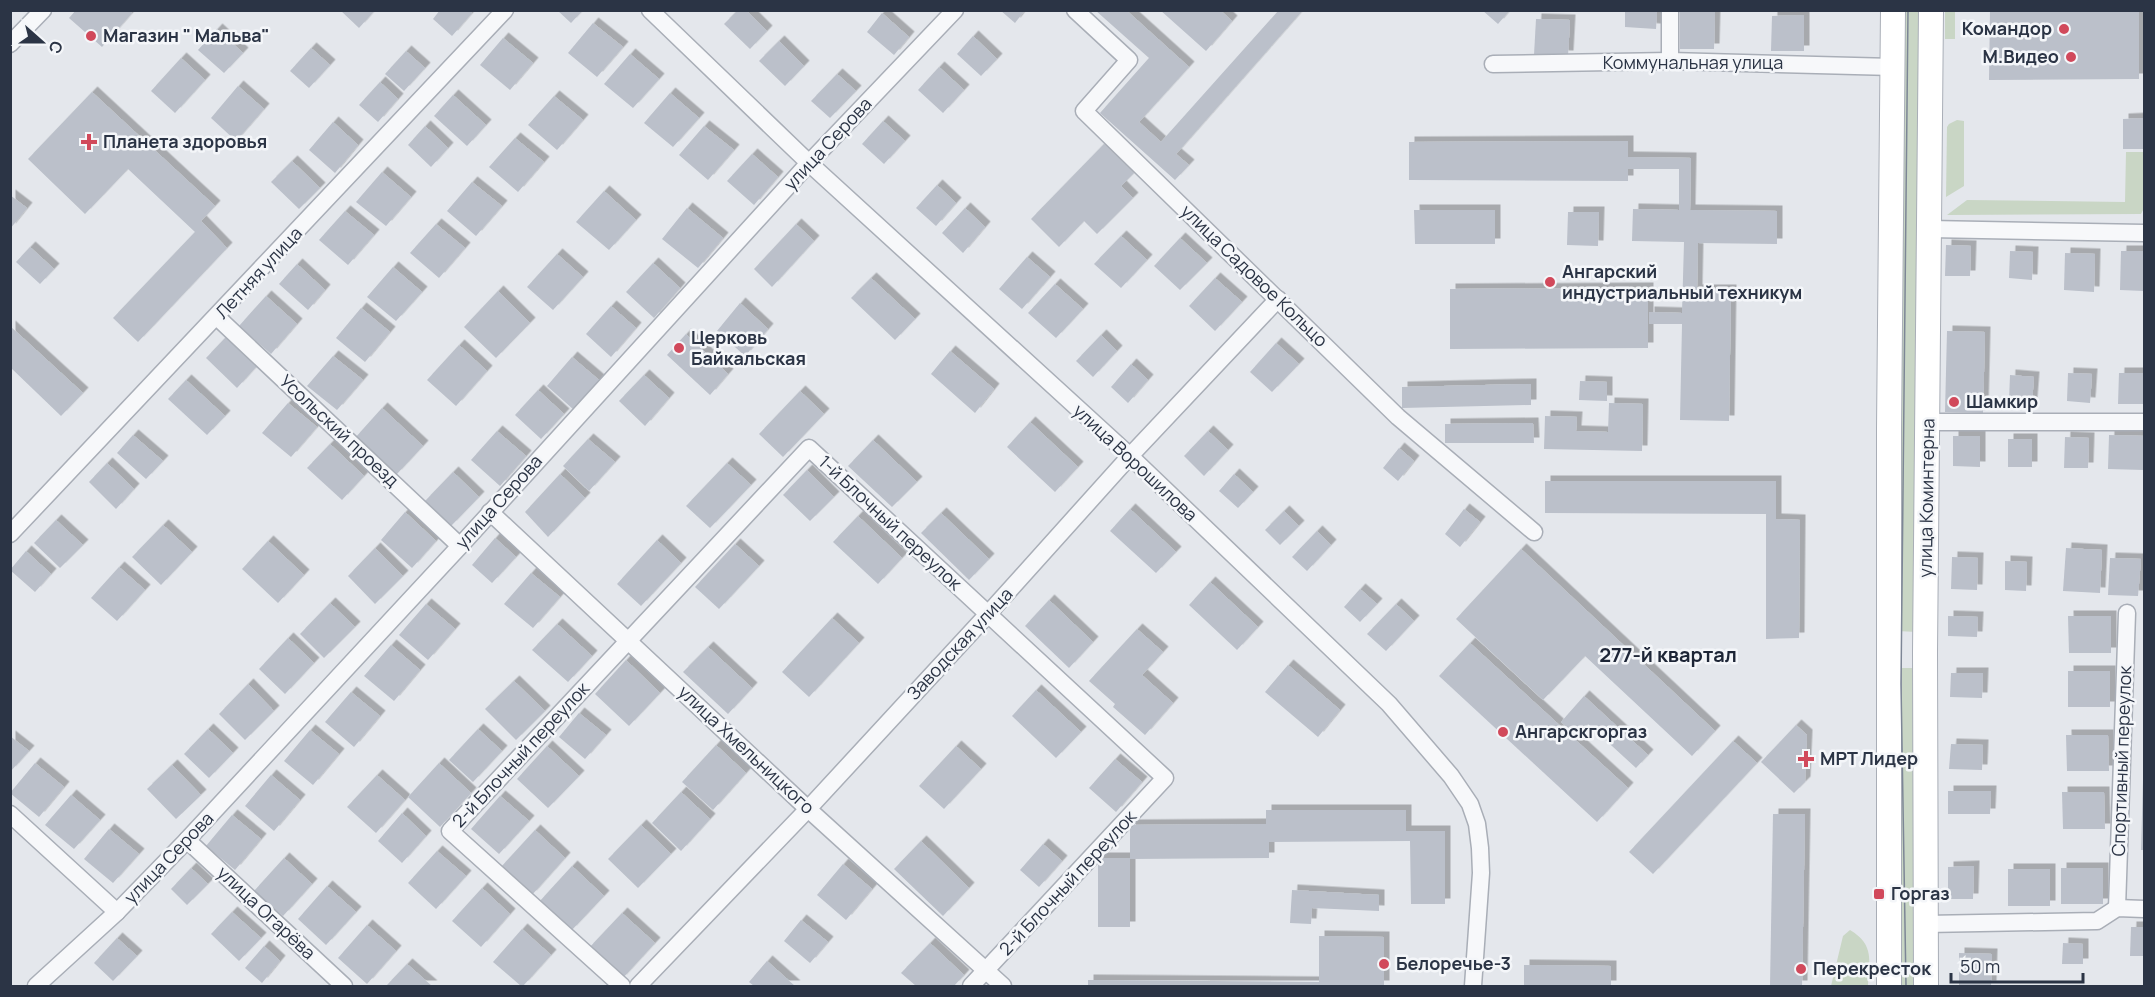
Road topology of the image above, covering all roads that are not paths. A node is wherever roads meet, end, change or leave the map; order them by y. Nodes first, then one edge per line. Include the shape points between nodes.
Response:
1 (43, 10) edge
2 (505, 10) edge
3 (650, 10) edge
4 (955, 10) edge
5 (1075, 10) edge
6 (1670, 10) edge
7 (1893, 10) edge
8 (1931, 10) edge
9 (10, 44) edge
10 (1670, 61) junction
11 (1493, 64) dead end
12 (1893, 67) junction
13 (809, 163) junction
14 (1930, 229) junction
15 (2145, 233) edge
16 (1278, 299) junction
17 (217, 317) junction
18 (1928, 422) junction
19 (2145, 422) edge
20 (1130, 456) junction
21 (490, 512) junction
22 (1534, 532) dead end
23 (10, 534) edge
24 (460, 546) junction
25 (2127, 613) dead end
26 (988, 614) junction
27 (629, 641) junction
28 (1888, 652) junction
29 (1925, 652) junction
30 (1165, 778) joint
31 (808, 808) junction
32 (10, 814) edge
33 (187, 840) junction
34 (2117, 908) junction
35 (2145, 909) edge
36 (117, 912) junction
37 (1926, 924) junction
38 (986, 971) junction
39 (36, 987) edge
40 (344, 987) edge
41 (622, 987) edge
42 (638, 987) edge
43 (971, 987) edge
44 (1003, 987) edge
45 (1473, 987) edge
46 (1889, 987) edge
47 (1926, 987) edge

1 - 9 street
2 - 17 street, Летняя улица
3 - 13 street, улица Ворошилова
4 - 13 street, улица Серова
5 - 16 street, улица Садовое Кольцо via 1129,60 1084,111
6 - 10 street
7 - 12 street, улица Коминтерна
8 - 14 street, улица Коминтерна
10 - 11 street, Коммунальная улица
10 - 12 street, Коммунальная улица
12 - 28 street, улица Коминтерна
13 - 20 street, улица Ворошилова
13 - 21 street, улица Серова
14 - 15 street
14 - 18 street, улица Коминтерна
16 - 20 street, Заводская улица
16 - 22 street, улица Садовое Кольцо via 1398,417
17 - 23 street, Летняя улица
17 - 24 street, Усольский проезд
18 - 19 street
18 - 29 street, улица Коминтерна
20 - 26 street, Заводская улица
20 - 45 street, улица Ворошилова via 1389,704 1470,804 1477,825 1481,873
21 - 24 street, улица Серова
21 - 27 street, улица Хмельницкого
24 - 33 street, улица Серова
25 - 34 street, Спортивный переулок
26 - 27 street, 1-й Блочный переулок via 809,448
26 - 30 street, 1-й Блочный переулок
26 - 31 street, Заводская улица
27 - 31 street, улица Хмельницкого
27 - 41 street, 2-й Блочный переулок via 450,831
28 - 29 street
28 - 46 street, улица Коминтерна
29 - 37 street, улица Коминтерна
30 - 38 street, 2-й Блочный переулок
31 - 38 street, улица Хмельницкого
31 - 42 street, Заводская улица
32 - 36 street
33 - 36 street, улица Серова
33 - 40 street, улица Огарёва
34 - 35 street
34 - 37 street via 2097,921
36 - 39 street, улица Серова
37 - 47 street, улица Коминтерна
38 - 43 street, 2-й Блочный переулок
38 - 44 street, улица Хмельницкого

